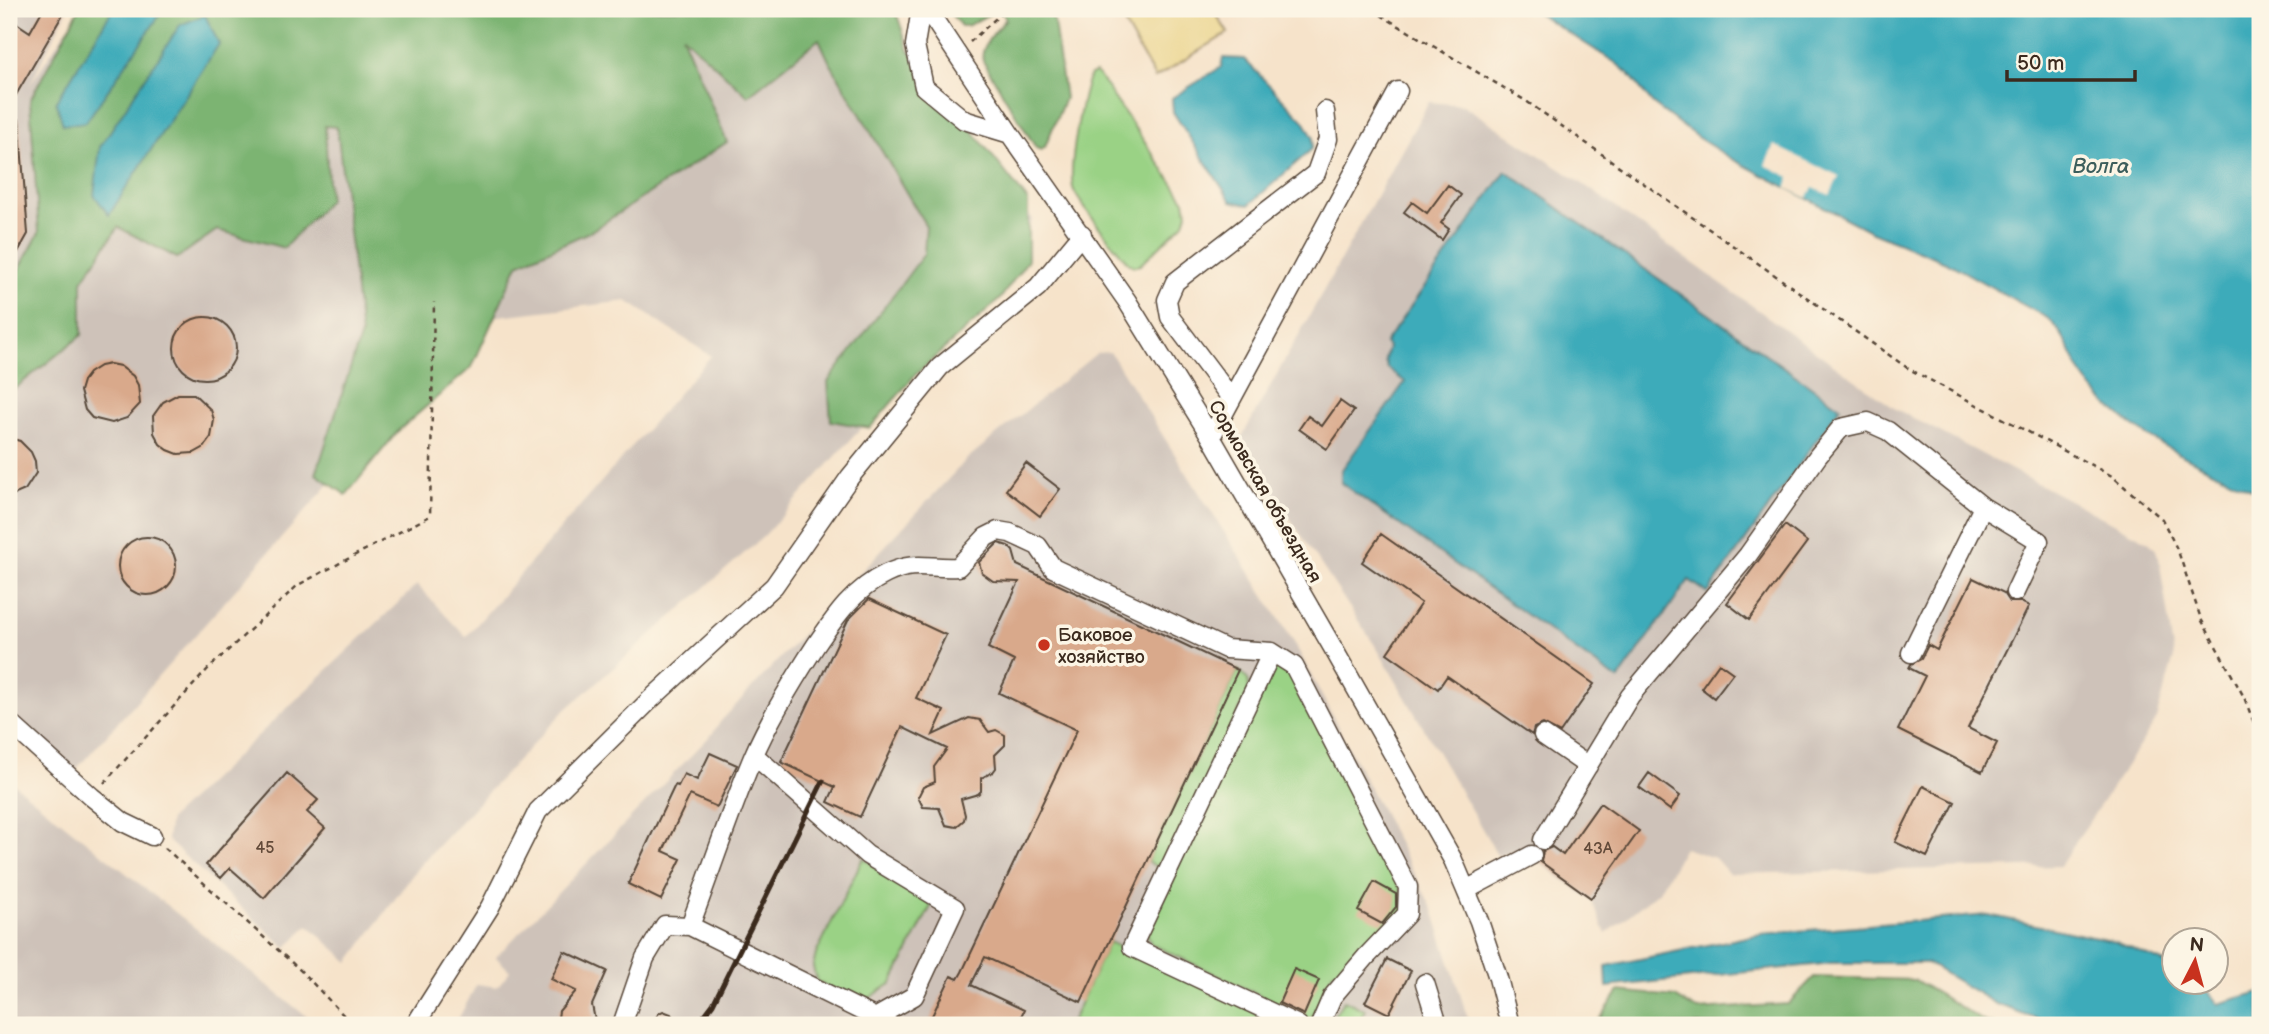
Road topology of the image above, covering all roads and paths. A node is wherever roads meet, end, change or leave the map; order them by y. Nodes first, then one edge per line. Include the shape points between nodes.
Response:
1 (921, 9) edge
2 (927, 9) edge
3 (1006, 9) edge
4 (1373, 9) edge
5 (957, 53) junction
6 (1398, 91) dead end
7 (1325, 111) dead end
8 (1010, 134) junction
9 (1082, 234) junction
10 (434, 302) dead end
11 (1231, 398) junction
12 (1211, 437) junction
13 (1983, 507) junction
14 (2015, 592) dead end
15 (1272, 652) junction
16 (1911, 653) dead end
17 (9, 722) edge
18 (1543, 735) dead end
19 (2260, 739) edge
20 (754, 755) junction
21 (1588, 766) junction
22 (92, 797) junction
23 (152, 836) joint
24 (1466, 890) junction
25 (690, 926) junction
26 (1424, 983) dead end
27 (879, 1023) edge
28 (353, 1025) edge
29 (415, 1025) edge
30 (622, 1025) edge
31 (1298, 1025) edge
32 (1320, 1025) edge
33 (1438, 1025) edge
34 (1510, 1025) edge

1 - 8 street via 915,45 924,87 964,120
2 - 5 street, Сормовская объездная
3 - 5 path
4 - 19 path via 1526,101 1909,369 2112,476 2162,519 2201,619 2244,697
5 - 8 street, Сормовская объездная
6 - 11 street
7 - 11 street via 1328,139 1317,173 1175,282 1167,300 1170,317
8 - 9 street, Сормовская объездная
9 - 12 street, Сормовская объездная
9 - 29 street via 1038,286 940,367 850,477 774,586 538,811 490,907
10 - 22 path via 430,516 299,585 208,668
11 - 12 street
12 - 24 street, Сормовская объездная
13 - 14 street via 2039,541
13 - 16 street
13 - 21 street via 1888,431 1868,422 1842,428 1748,555 1630,696
15 - 20 street via 1226,649 1053,568 1038,546 998,531 986,537 958,567 913,564 860,590 836,615 802,667
15 - 31 street via 1132,947
15 - 32 street via 1294,666 1408,887 1407,914 1332,998
17 - 22 street
18 - 21 street
20 - 25 street
20 - 27 street via 867,855 955,908 914,996
21 - 24 street via 1537,848
22 - 23 street via 123,822
23 - 28 path via 300,970
24 - 34 street, Сормовская объездная
25 - 27 street
25 - 30 street via 665,925 645,958
26 - 33 street

